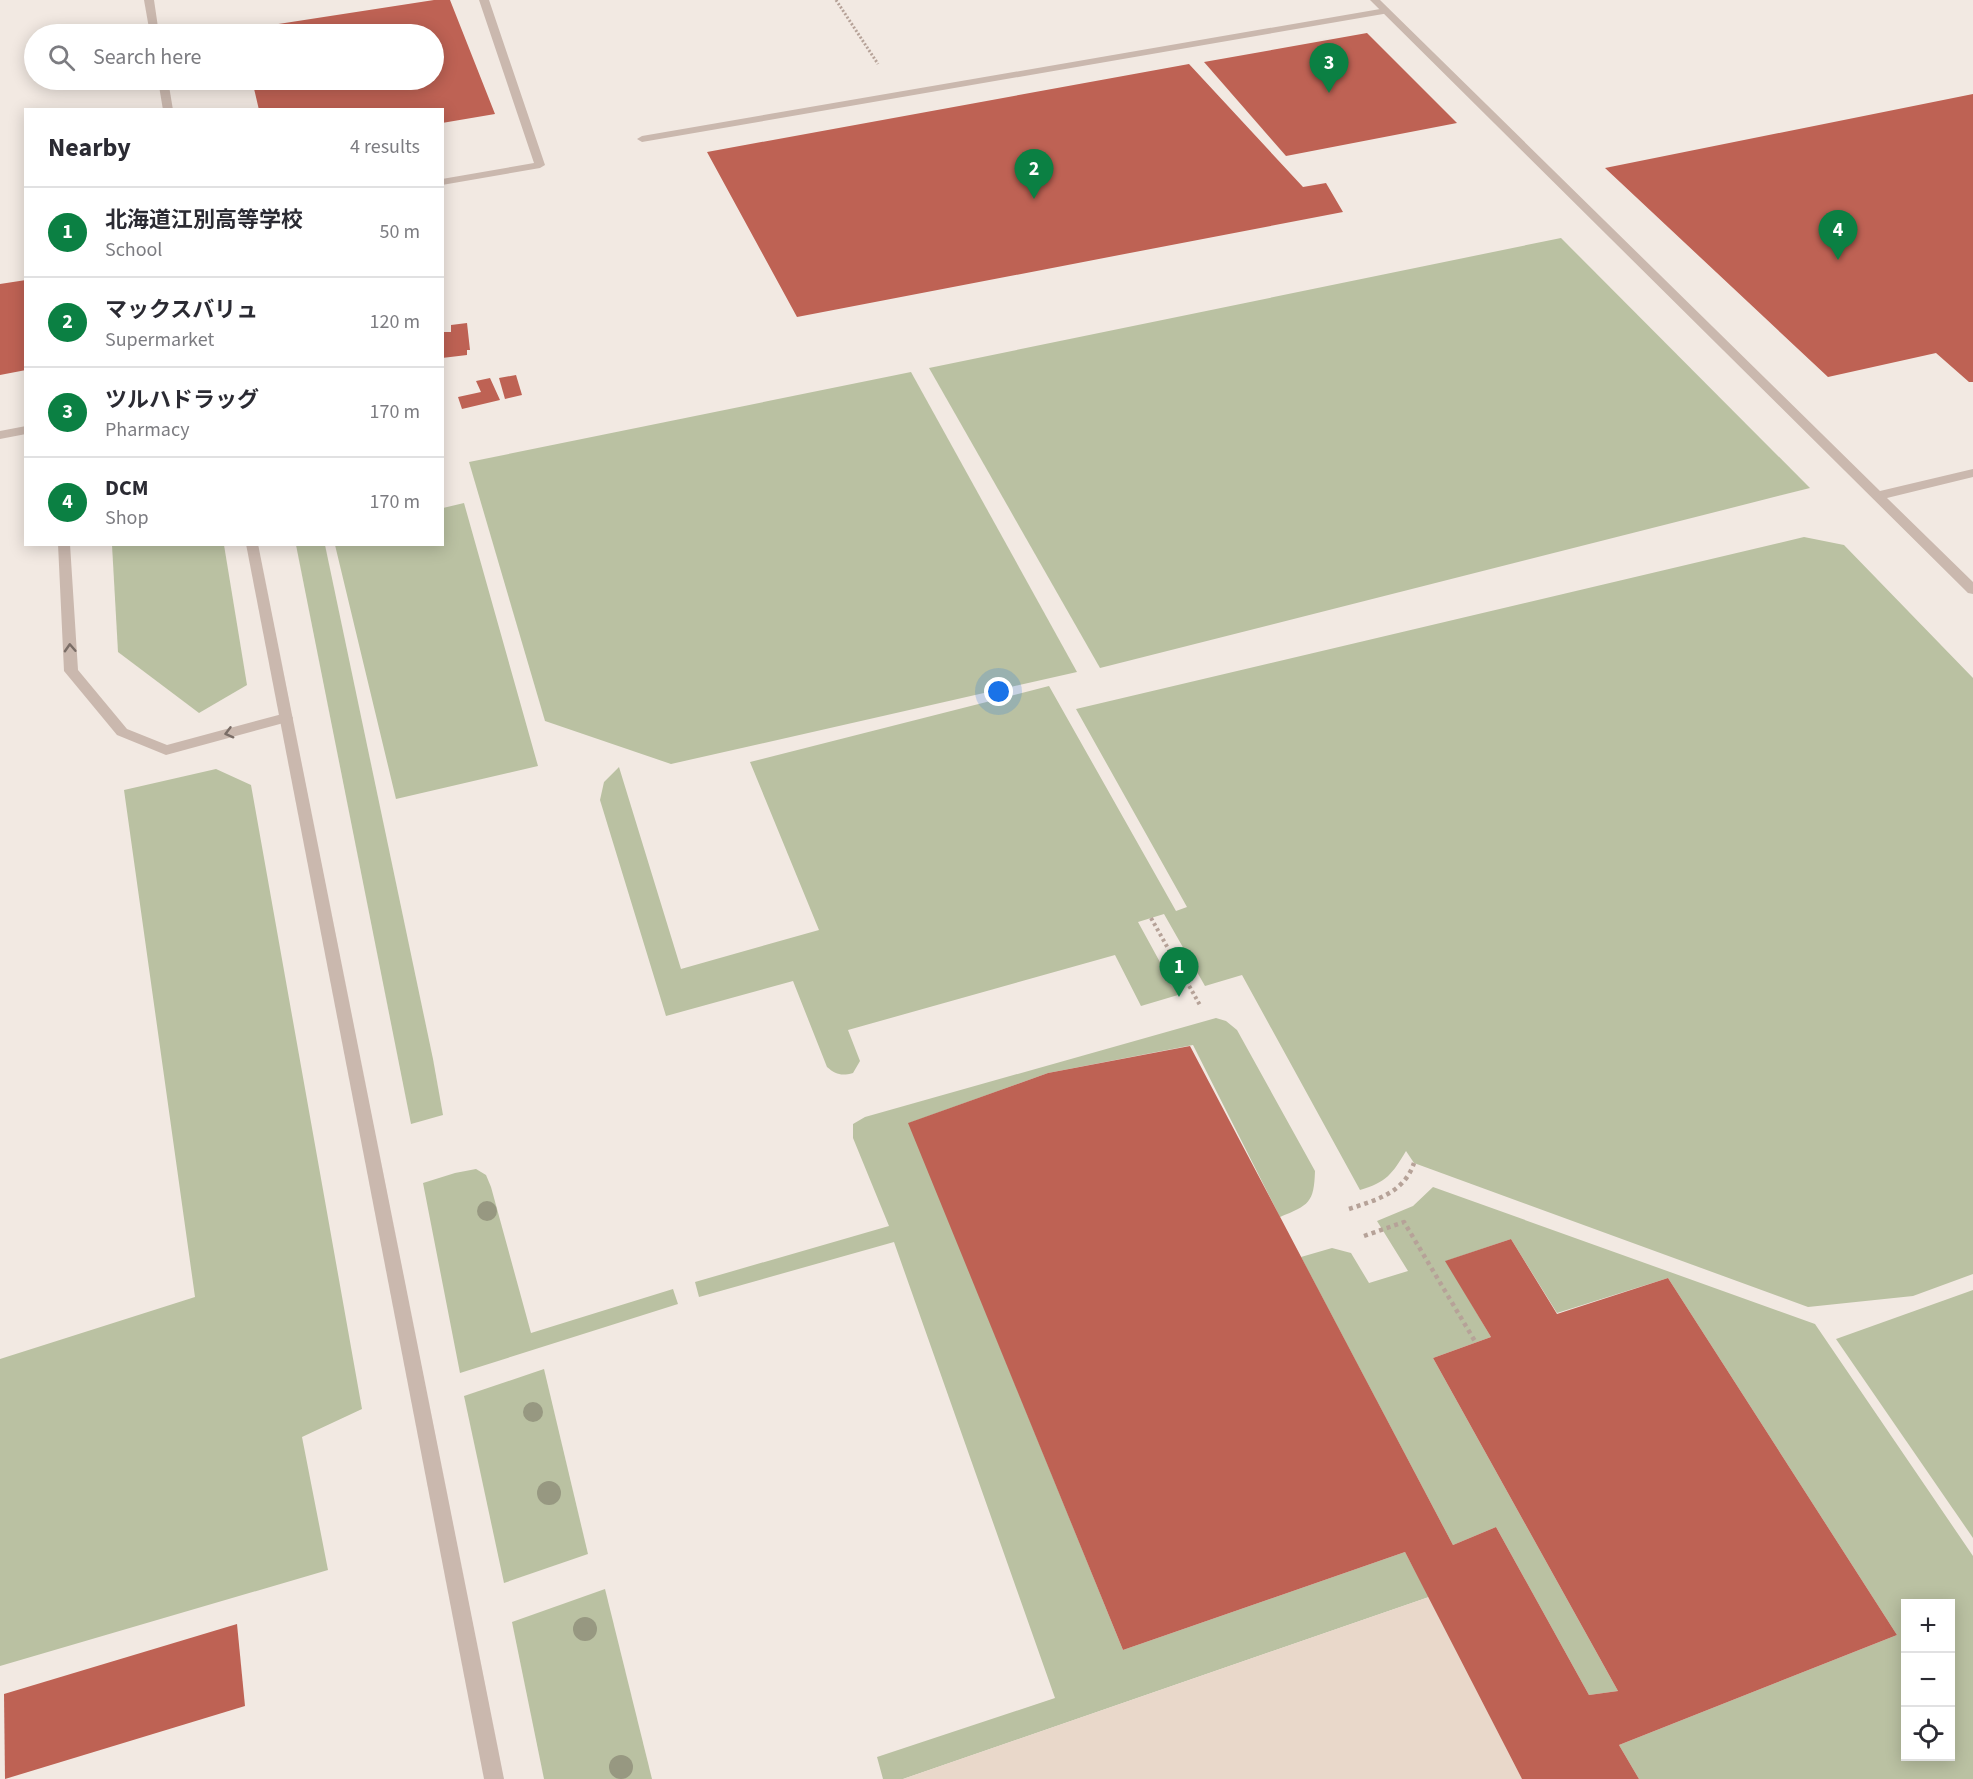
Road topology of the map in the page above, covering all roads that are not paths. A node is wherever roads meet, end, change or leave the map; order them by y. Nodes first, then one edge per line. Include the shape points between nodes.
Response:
1 (149, 0) edge
2 (484, 0) edge
3 (1374, 0) edge
4 (1386, 11) junction
5 (153, 24) edge
6 (165, 90) edge
7 (168, 108) edge
8 (642, 139) dead end
9 (444, 182) edge
10 (24, 430) edge
11 (0, 435) edge
12 (1973, 473) edge
13 (1876, 496) junction
14 (64, 546) edge
15 (252, 546) edge
16 (1973, 590) edge
17 (286, 718) junction
18 (494, 1779) edge

1 - 5 street
2 - 9 street via 540,165
3 - 4 street
4 - 8 street
4 - 13 street
6 - 7 street
10 - 11 street
12 - 13 street
13 - 16 street
17 -> 14 street via 166,750 122,732 71,671
15 - 17 street
17 - 18 street

